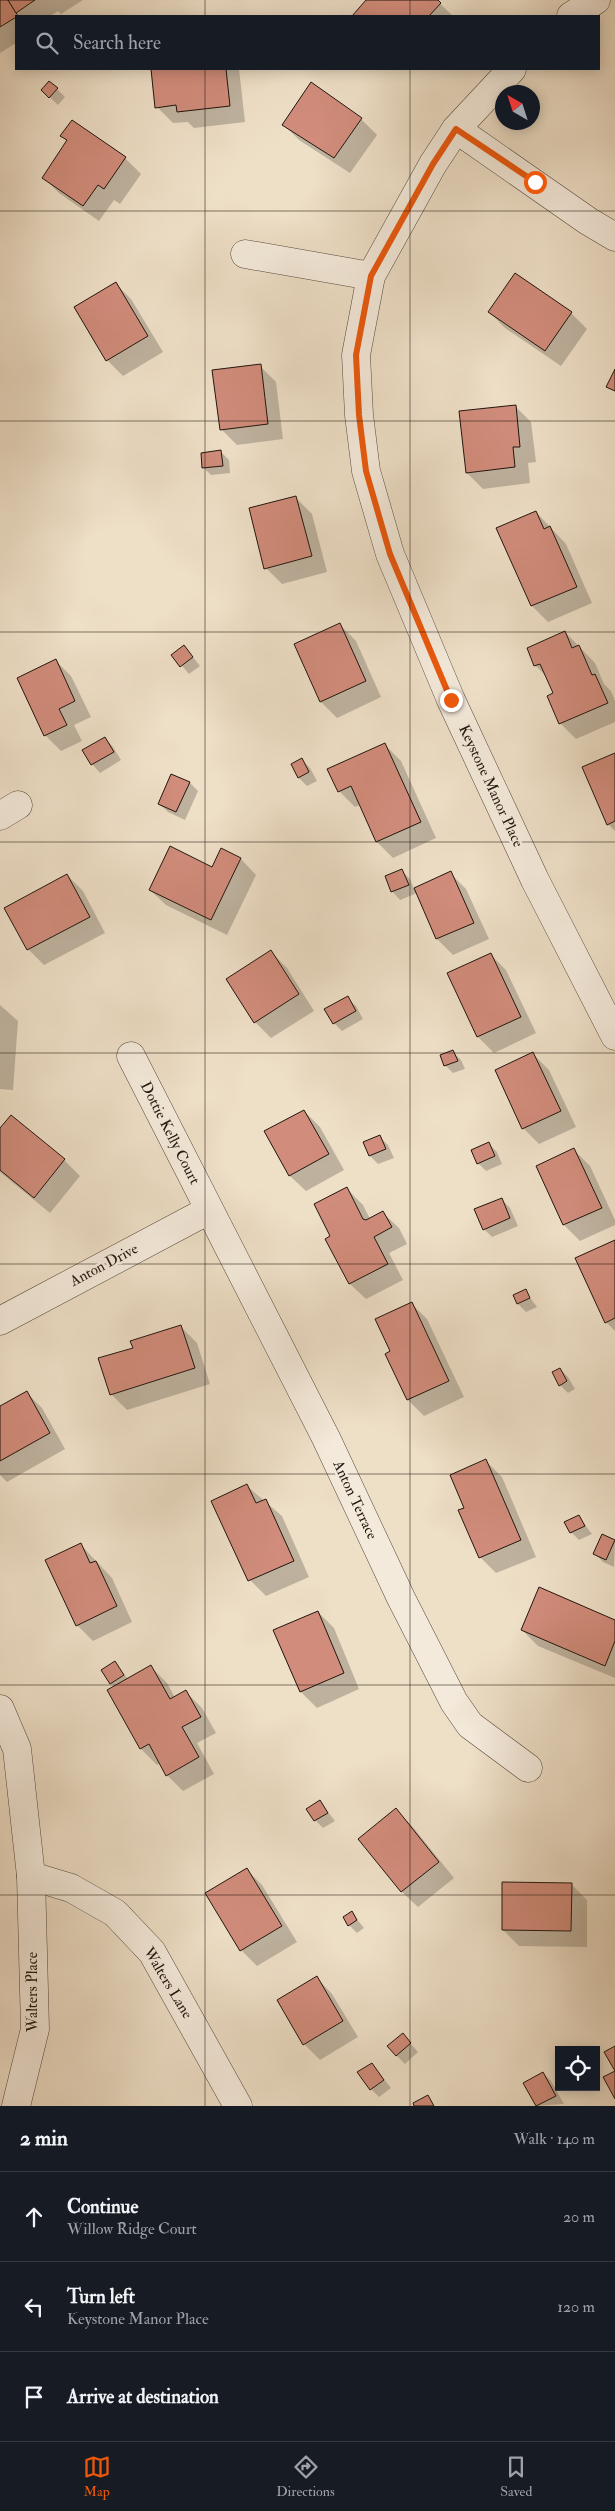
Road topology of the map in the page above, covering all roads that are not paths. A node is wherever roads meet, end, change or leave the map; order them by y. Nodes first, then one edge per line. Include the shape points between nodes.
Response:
1 (596, 0) edge
2 (573, 15) edge
3 (511, 70) edge
4 (456, 129) junction
5 (615, 237) edge
6 (245, 254) dead end
7 (371, 276) junction
8 (615, 1036) edge
9 (131, 1056) dead end
10 (209, 1210) junction
11 (0, 1321) edge
12 (0, 1709) edge
13 (528, 1768) dead end
14 (31, 1876) junction
15 (16, 2106) edge
16 (238, 2106) edge

1 - 2 street
3 - 4 street, Keystone Manor Place
4 - 5 street
4 - 7 street, Keystone Manor Place
6 - 7 street
7 - 8 street, Keystone Manor Place via 356,355 359,415 366,471 390,554 451,700 535,880
9 - 10 street, Dottie Kelly Court
10 - 11 street, Anton Drive
10 - 13 street, Anton Terrace via 326,1438 454,1702 470,1724
12 - 14 street via 16,1749
14 - 15 street, Walters Place via 35,2029
14 - 16 street, Walters Lane via 71,1888 115,1913 152,1952

